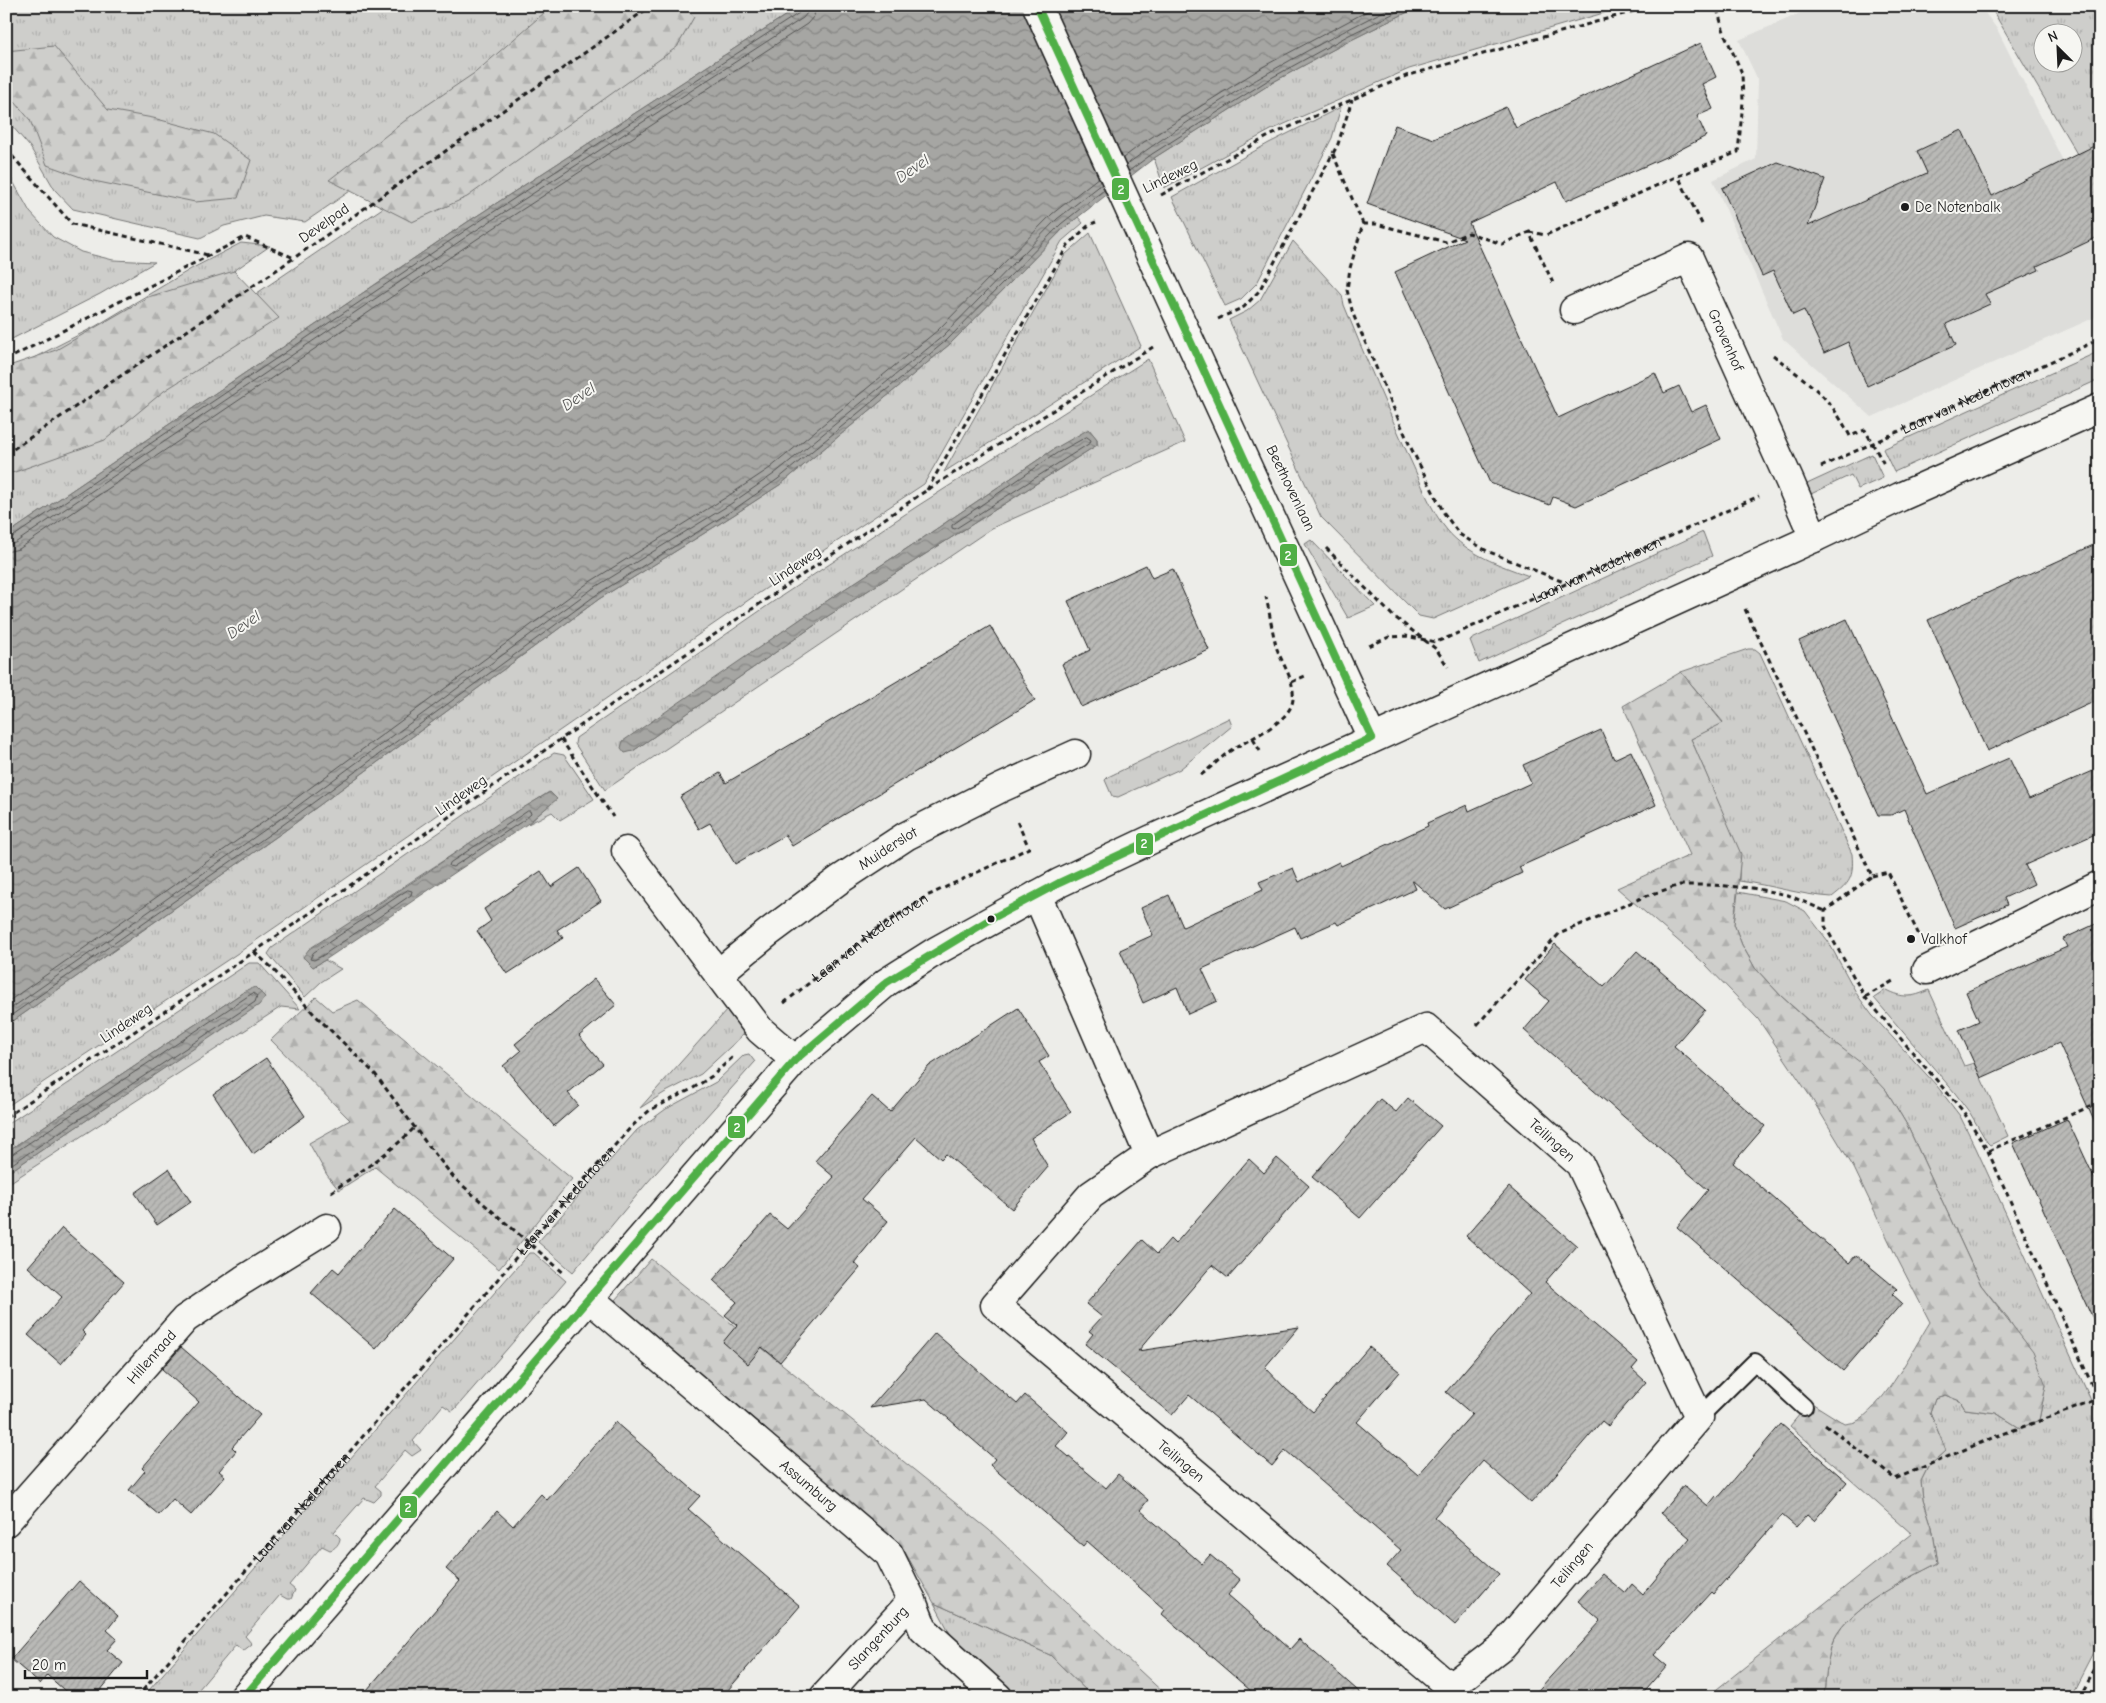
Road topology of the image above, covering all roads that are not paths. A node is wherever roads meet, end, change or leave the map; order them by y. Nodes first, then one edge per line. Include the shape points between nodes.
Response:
1 (1037, 6) edge
2 (1574, 310) road end
3 (2100, 408) edge
4 (1814, 538) junction
5 (1372, 738) junction
6 (1076, 754) dead end
7 (626, 851) road end
8 (2100, 885) edge
9 (1037, 895) junction
10 (1931, 969) road end
11 (719, 974) junction
12 (795, 1060) junction
13 (1149, 1155) junction
14 (327, 1228) road end
15 (589, 1298) junction
16 (1804, 1407) road end
17 (1698, 1417) junction
18 (6, 1522) edge
19 (912, 1601) junction
20 (244, 1697) edge
21 (824, 1697) edge
22 (998, 1697) edge

1 - 5 street, Beethovenlaan, bridge
2 - 4 street, Gravenhof via 1689,258
3 - 4 street
4 - 5 street
5 - 9 street
6 - 11 street, Muiderslot via 906,836 846,875
7 - 11 street
8 - 10 street
9 - 12 street via 886,982
9 - 13 street
11 - 12 street via 760,1030
12 - 15 street
13 - 17 street, Teilingen via 1426,1028 1580,1164
13 - 17 street, Teilingen via 1091,1195 995,1306 1450,1687 1503,1646
14 - 18 street, Hillenraad via 185,1319
15 - 19 street, Assumburg via 889,1554
15 - 20 street
16 - 17 lane via 1755,1362
19 - 21 street, Slangenburg
19 - 22 street, Assumburg via 923,1629

